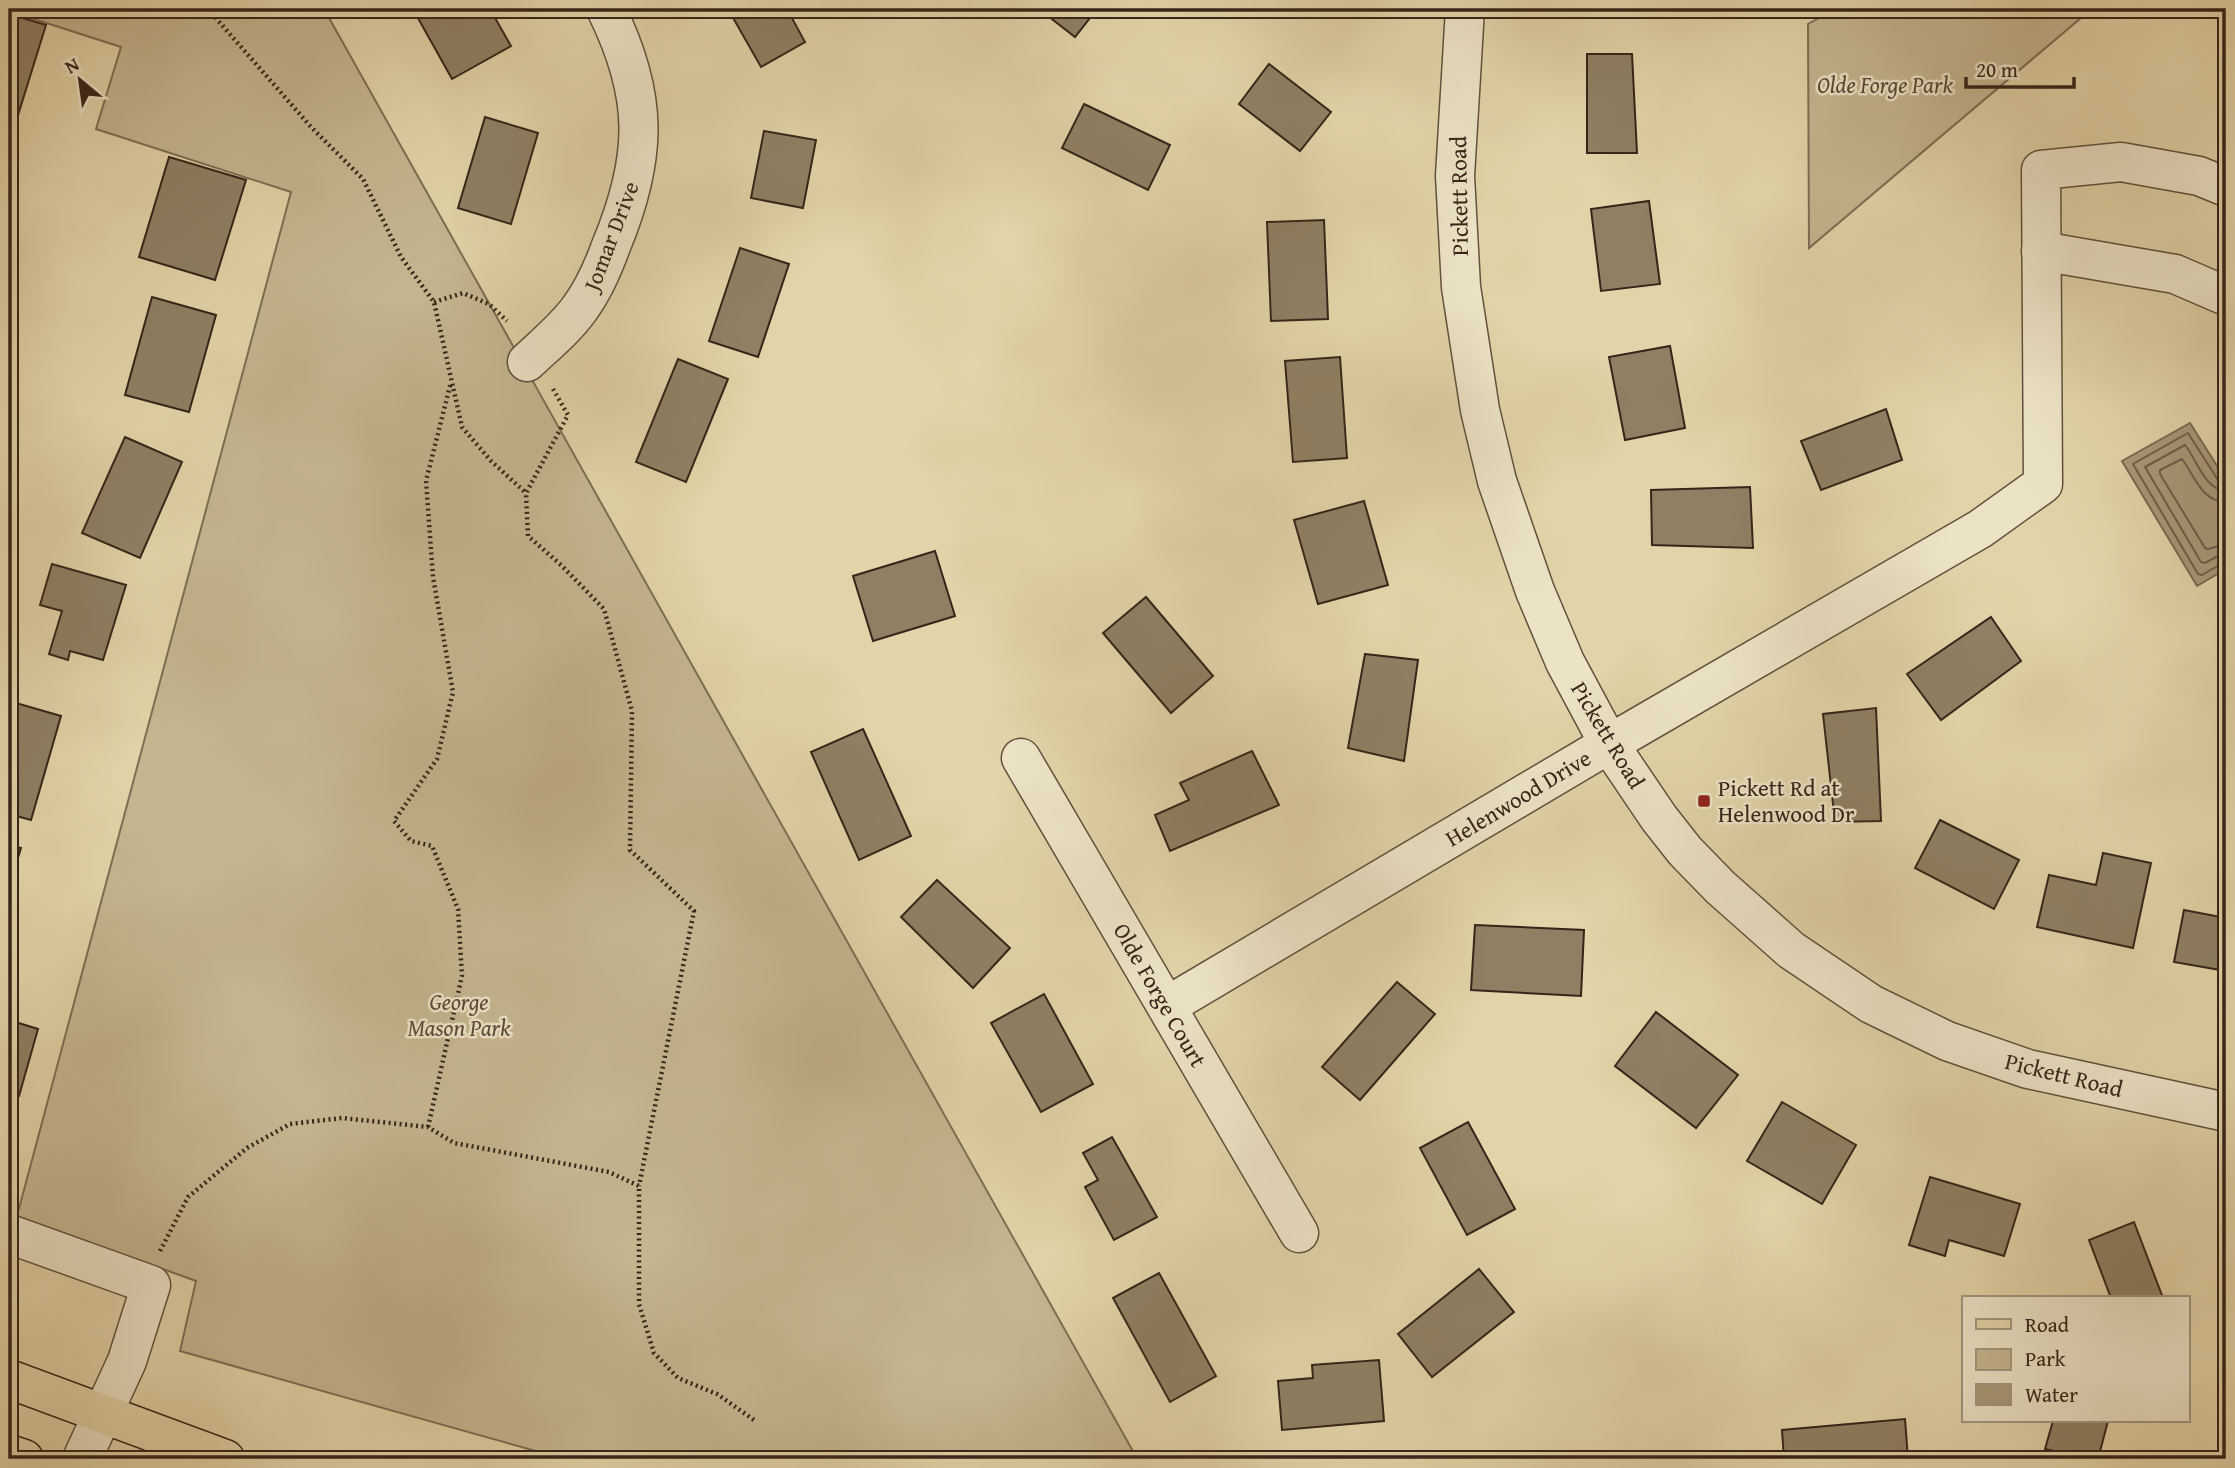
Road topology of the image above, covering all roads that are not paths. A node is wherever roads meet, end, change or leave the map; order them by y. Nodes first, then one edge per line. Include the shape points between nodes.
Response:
1 (606, 9) edge
2 (1465, 9) edge
3 (2226, 187) edge
4 (2041, 251) junction
5 (2226, 296) edge
6 (527, 362) road end
7 (1609, 744) junction
8 (1021, 758) dead end
9 (1167, 1006) junction
10 (2226, 1112) edge
11 (1299, 1233) dead end
12 (9, 1234) edge
13 (9, 1379) edge
14 (104, 1414) junction
15 (9, 1454) edge
16 (24, 1459) edge
17 (82, 1459) edge
18 (225, 1459) edge

1 - 6 street, Jomar Drive via 635,81 640,119 635,177 596,284 579,310
2 - 7 street, Pickett Road via 1455,176 1461,287 1480,410 1497,481 1535,591
3 - 4 street via 2199,176 2122,162 2040,170
4 - 5 street via 2175,274
4 - 7 street, Helenwood Drive via 2043,484 1980,529
7 - 9 street, Helenwood Drive
7 - 10 street, Pickett Road via 1659,818 1720,887 1791,950 1871,1004 1947,1041 2028,1069
8 - 9 street, Olde Forge Court
9 - 11 street, Olde Forge Court
12 - 14 street via 151,1284 127,1361
13 - 14 main road
14 - 17 street
14 - 18 main road
15 - 16 main road

